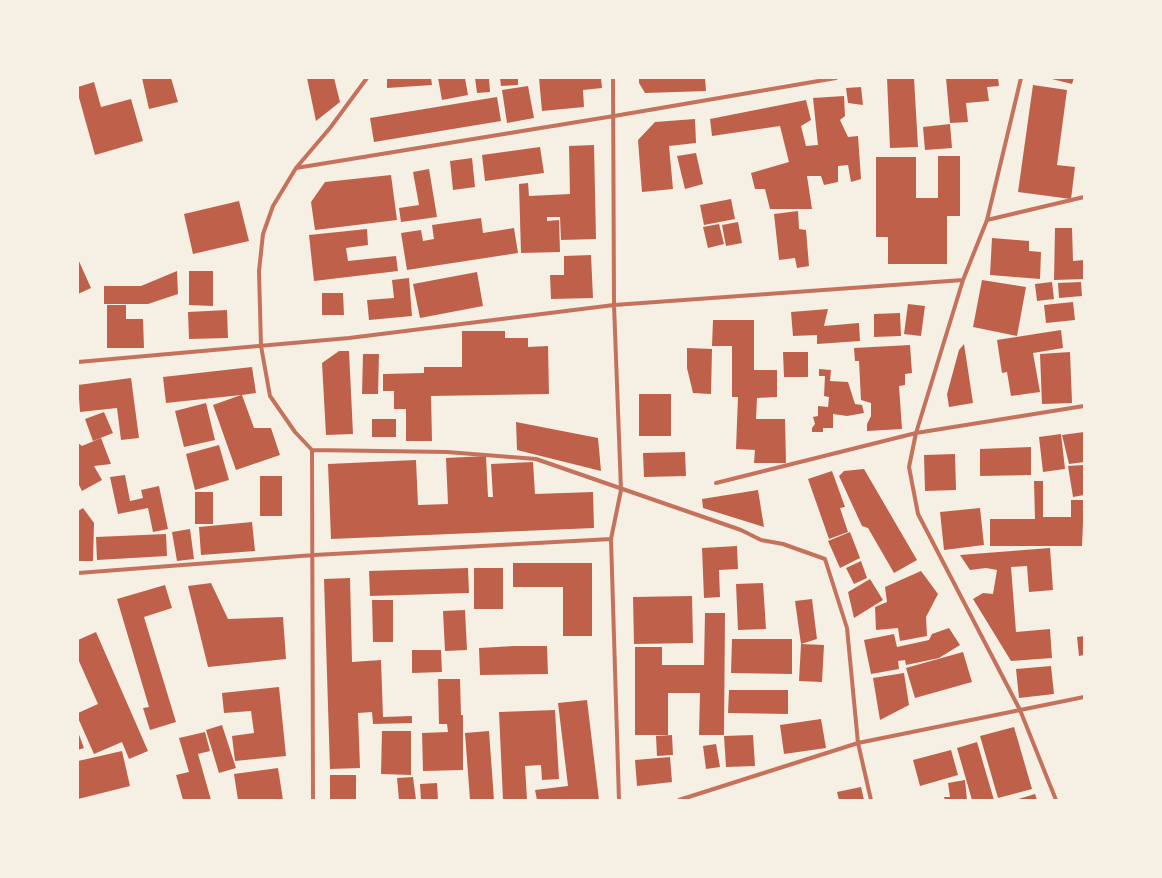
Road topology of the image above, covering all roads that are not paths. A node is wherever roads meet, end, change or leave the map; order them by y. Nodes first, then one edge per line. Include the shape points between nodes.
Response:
1 (367, 78) edge
2 (613, 78) edge
3 (836, 78) edge
4 (1021, 78) edge
5 (614, 116) junction
6 (296, 168) junction
7 (1084, 197) edge
8 (987, 220) junction
9 (963, 280) junction
10 (614, 306) junction
11 (261, 346) junction
12 (78, 362) edge
13 (1084, 406) edge
14 (916, 433) junction
15 (312, 450) junction
16 (716, 483) dead end
17 (621, 490) junction
18 (611, 538) junction
19 (314, 555) junction
20 (78, 573) edge
21 (1084, 696) edge
22 (1020, 710) junction
23 (858, 743) junction
24 (313, 800) edge
25 (619, 800) edge
26 (679, 800) edge
27 (871, 800) edge
28 (1056, 800) edge

1 - 6 street
2 - 5 street
3 - 5 street
4 - 8 street
5 - 6 street
5 - 10 street
6 - 11 street via 273,206 263,234 260,271
7 - 8 street
8 - 9 street
9 - 10 street
9 - 14 street
10 - 11 street
10 - 17 street
11 - 12 street
11 - 15 street via 270,396 295,432
13 - 14 street
14 - 16 street
14 - 22 street via 908,467 918,514
15 - 17 street via 447,452 536,459
15 - 19 street
17 - 18 street
17 - 23 street via 741,530 761,540 783,544 825,559 847,628
18 - 19 street
18 - 25 street
19 - 20 street
19 - 24 street
21 - 22 street
22 - 23 street
22 - 28 street
23 - 26 street
23 - 27 street

